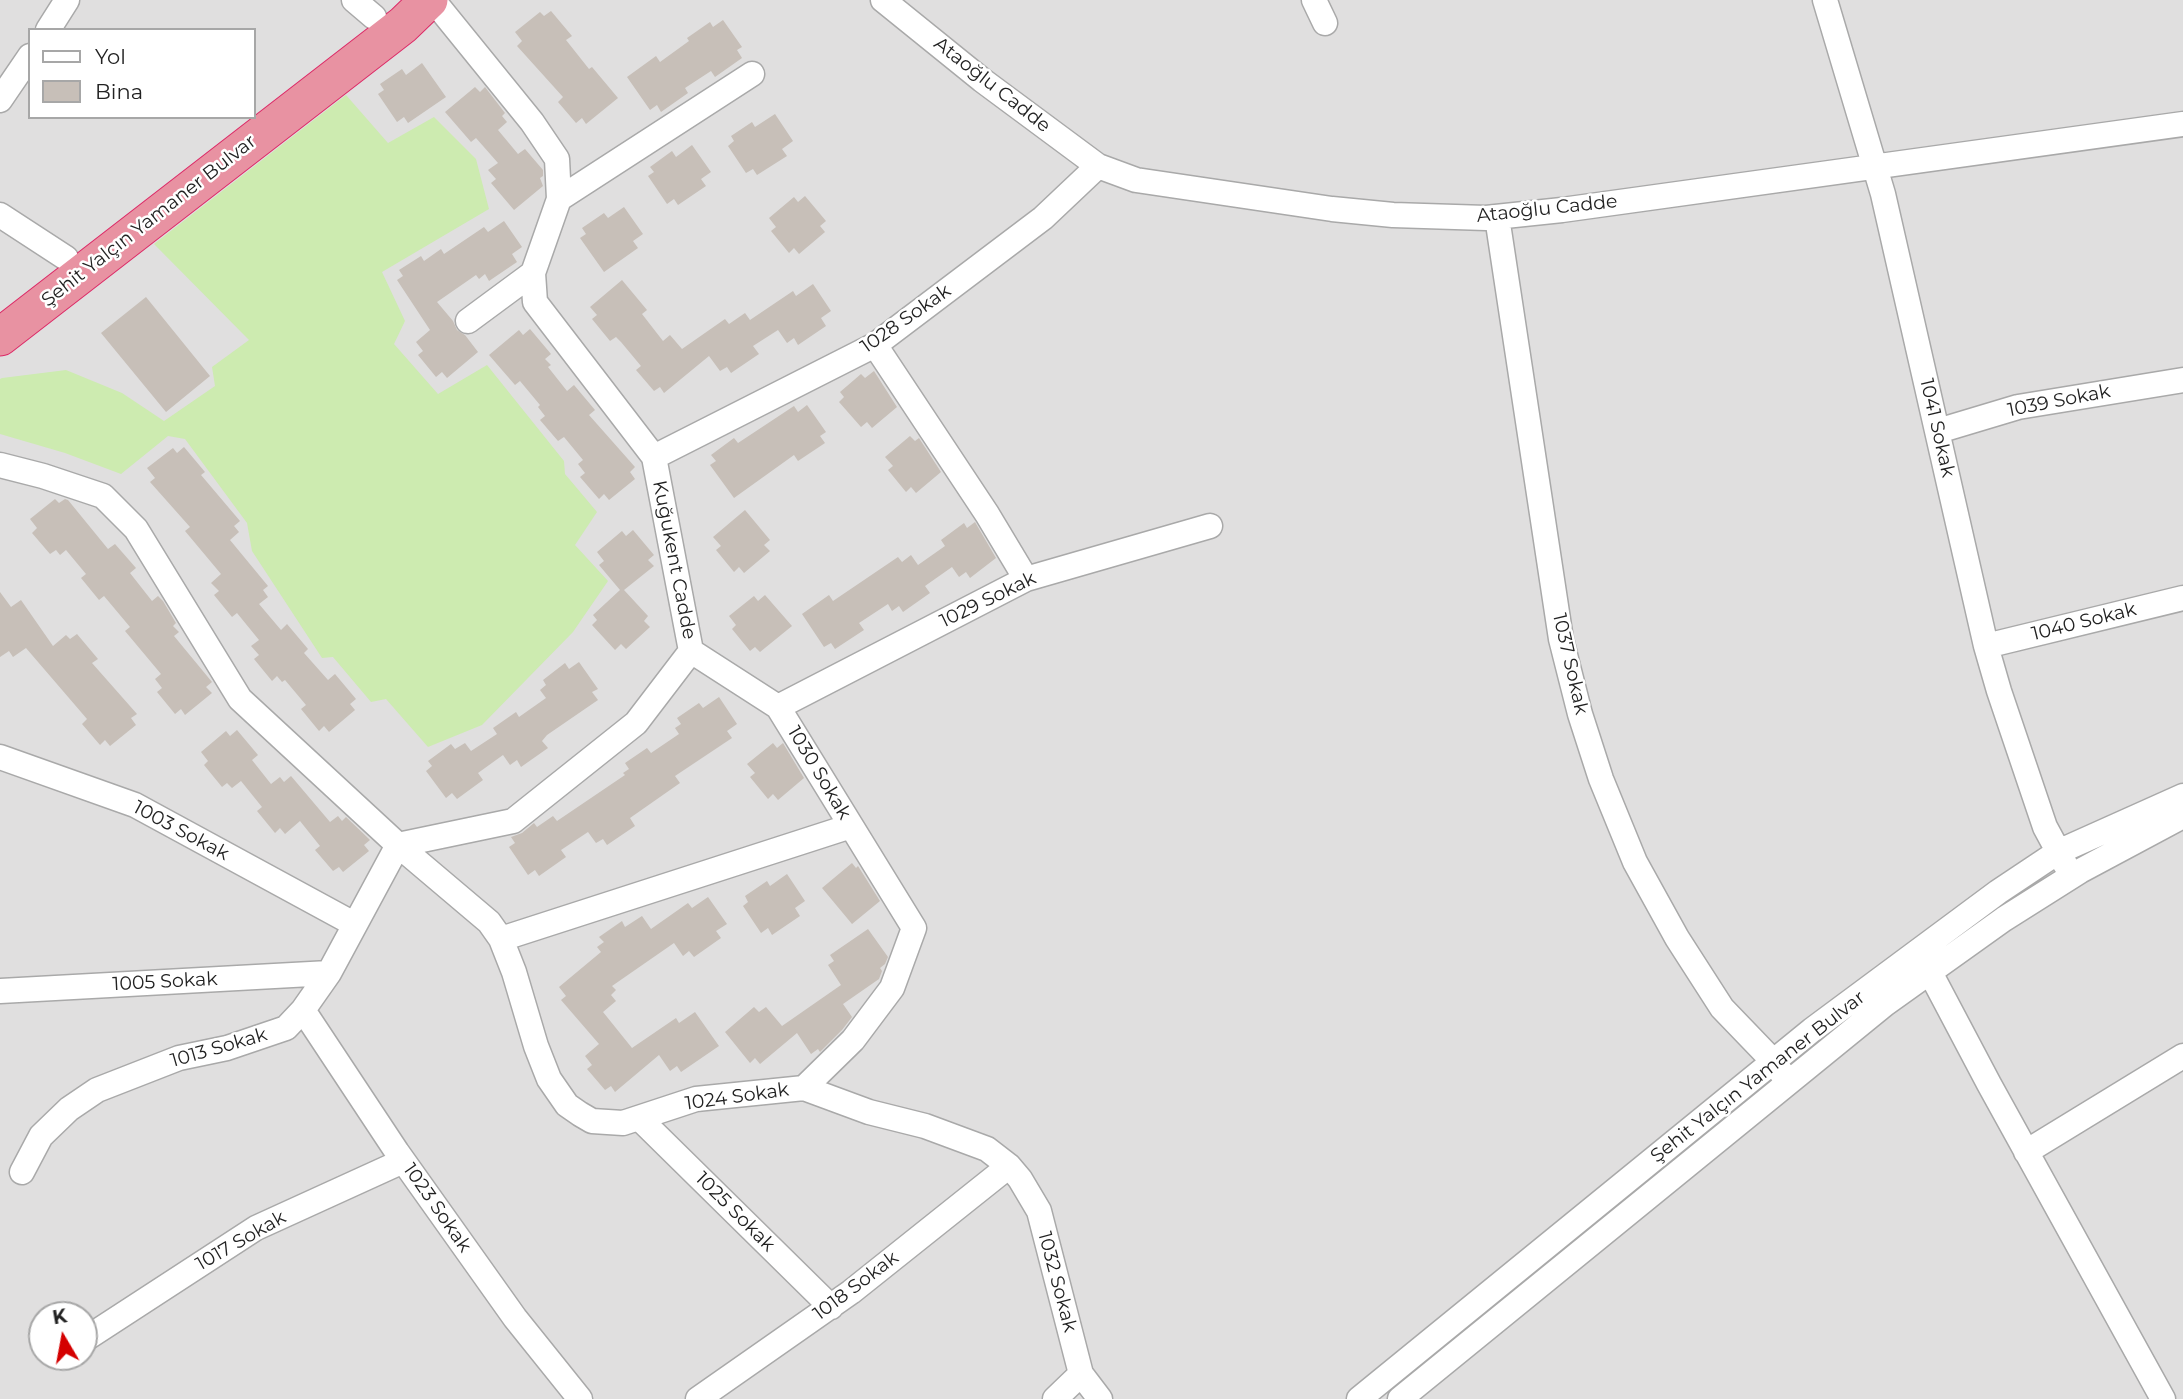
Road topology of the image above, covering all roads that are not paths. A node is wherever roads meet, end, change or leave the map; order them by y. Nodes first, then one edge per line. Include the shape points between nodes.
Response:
1 (67, 0) edge
2 (431, 0) edge
3 (883, 0) edge
4 (1314, 0) edge
5 (1825, 0) edge
6 (374, 6) edge
7 (1325, 23) dead end
8 (49, 28) edge
9 (28, 59) edge
10 (752, 74) dead end
11 (0, 100) edge
12 (256, 110) edge
13 (244, 119) edge
14 (2183, 124) edge
15 (1098, 166) junction
16 (1875, 168) junction
17 (559, 199) junction
18 (0, 215) edge
19 (1497, 217) junction
20 (66, 258) junction
21 (533, 273) junction
22 (0, 308) edge
23 (468, 321) dead end
24 (0, 337) edge
25 (875, 345) junction
26 (2183, 380) edge
27 (1938, 431) junction
28 (654, 457) junction
29 (0, 465) edge
30 (1210, 526) dead end
31 (1026, 579) junction
32 (2183, 597) edge
33 (1986, 646) junction
34 (691, 651) junction
35 (778, 706) junction
36 (0, 757) edge
37 (2183, 796) edge
38 (2183, 816) edge
39 (851, 826) junction
40 (398, 845) junction
41 (2058, 852) junction
42 (2072, 876) junction
43 (354, 924) junction
44 (501, 939) junction
45 (1925, 962) junction
46 (329, 973) junction
47 (0, 991) edge
48 (303, 1010) junction
49 (2183, 1056) edge
50 (1774, 1062) junction
51 (1788, 1082) junction
52 (804, 1088) junction
53 (639, 1118) junction
54 (2026, 1152) junction
55 (403, 1161) junction
56 (1009, 1166) junction
57 (22, 1172) dead end
58 (831, 1307) junction
59 (98, 1331) edge
60 (1081, 1374) junction
61 (2183, 1395) edge
62 (580, 1399) edge
63 (698, 1399) edge
64 (1055, 1399) edge
65 (1100, 1399) edge
66 (1359, 1399) edge
67 (1400, 1399) edge
68 (2163, 1399) edge
69 (2172, 1399) edge

1 - 8 street
2 - 17 street, Kuğukent Cadde via 532,122 556,159
2 - 24 highway, Şehit Yalçın Yamaner Bulvar
3 - 15 street, Ataoğlu Cadde
4 - 7 street
5 - 16 street, 1041 Sokak
6 - 12 highway, Şehit Yalçın Yamaner Bulvar
9 - 11 street
10 - 17 street
13 - 20 highway, Şehit Yalçın Yamaner Bulvar
14 - 16 street, Ataoğlu Cadde
15 - 19 street, Ataoğlu Cadde via 1136,180 1332,209
15 - 25 street, 1028 Sokak via 1044,218
16 - 19 street, Ataoğlu Cadde
16 - 27 street, 1041 Sokak
17 - 21 street, Kuğukent Cadde
18 - 20 street
19 - 50 street, 1037 Sokak via 1562,639 1601,779 1635,862 1676,938 1722,1008
20 - 22 highway, Şehit Yalçın Yamaner Bulvar
21 - 23 street
21 - 28 street, Kuğukent Cadde via 535,302
25 - 28 street, 1028 Sokak
25 - 31 street
26 - 27 street, 1039 Sokak via 2018,407
27 - 33 street, 1041 Sokak
28 - 34 street, Kuğukent Cadde
29 - 40 street via 103,496 136,529 240,699
30 - 31 street, 1029 Sokak
31 - 35 street, 1029 Sokak
32 - 33 street, 1040 Sokak
33 - 41 street, 1041 Sokak via 2045,827
34 - 35 street, 1030 Sokak
34 - 40 street, Kuğukent Cadde via 636,723 513,821
35 - 39 street, 1030 Sokak
36 - 43 street, 1003 Sokak via 135,805
37 - 41 street, Şehit Yalçın Yamaner Bulvar
38 - 42 street
39 - 44 street
39 - 52 street, 1030 Sokak via 914,928 892,988 853,1040
40 - 43 street, 1013 Sokak
40 - 44 street, 1024 Sokak via 489,922
41 - 42 street, 1041 Sokak
41 - 45 street, Şehit Yalçın Yamaner Bulvar via 1998,892
42 - 45 street
43 - 46 street, 1013 Sokak
44 - 53 street, 1024 Sokak via 549,1079 567,1105 593,1121 623,1123
45 - 50 street, Şehit Yalçın Yamaner Bulvar via 1812,1030
45 - 51 street via 1885,1004
45 - 54 street
46 - 47 street, 1005 Sokak
46 - 48 street, 1013 Sokak
48 - 55 street, 1023 Sokak
48 - 57 street, 1013 Sokak via 286,1028 179,1058 97,1090 41,1136
49 - 54 street
50 - 51 street, 1037 Sokak
50 - 66 street, Şehit Yalçın Yamaner Bulvar
51 - 67 street
52 - 53 street, 1024 Sokak via 696,1099
52 - 56 street, 1024 Sokak via 987,1149
53 - 58 street, 1025 Sokak
54 - 68 street
55 - 59 street, 1017 Sokak via 256,1228
55 - 62 street, 1023 Sokak via 515,1318
56 - 58 street, 1018 Sokak
56 - 60 street, 1032 Sokak via 1039,1211
58 - 63 street, 1018 Sokak
60 - 64 street
60 - 65 street, 1032 Sokak
61 - 69 street

